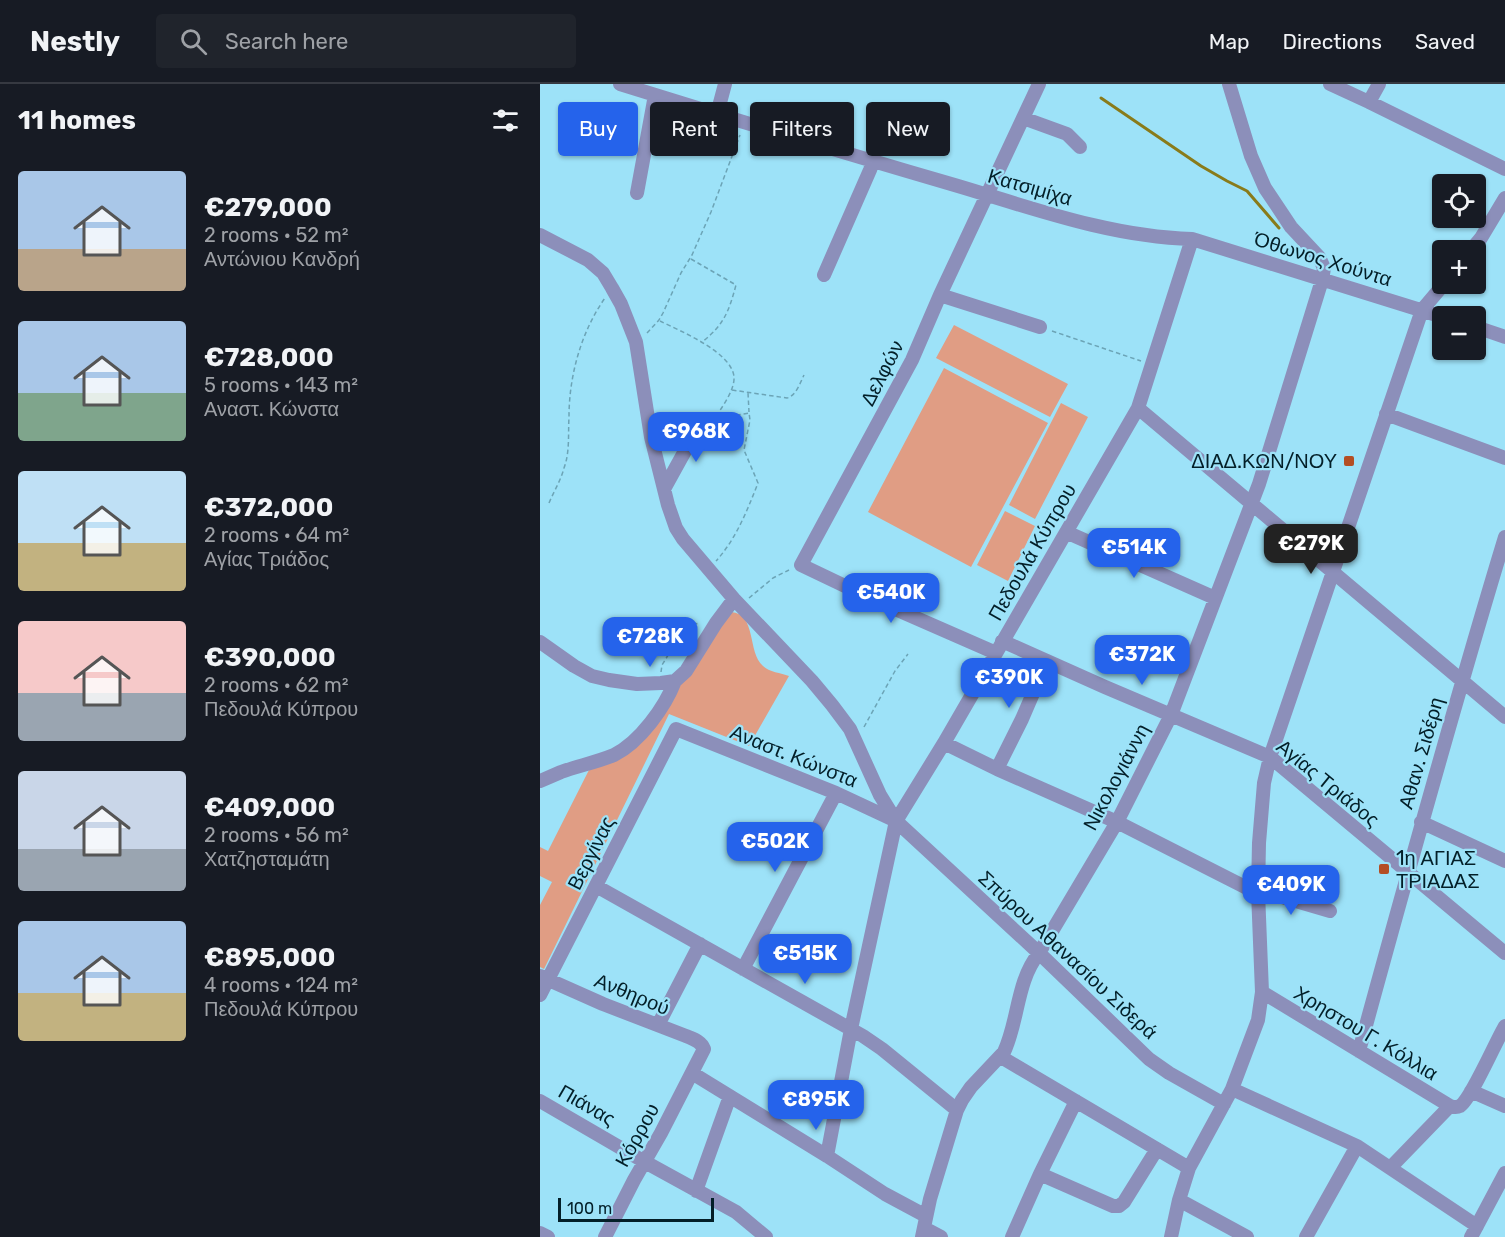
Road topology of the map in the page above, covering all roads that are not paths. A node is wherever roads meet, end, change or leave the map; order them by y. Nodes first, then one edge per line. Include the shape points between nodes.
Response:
1 (620, 84) edge
2 (725, 84) edge
3 (1039, 84) edge
4 (1229, 84) edge
5 (1330, 84) edge
6 (1379, 84) edge
7 (655, 95) junction
8 (678, 102) edge
9 (720, 102) edge
10 (1369, 102) junction
11 (1023, 118) junction
12 (738, 121) edge
13 (1080, 147) dead end
14 (873, 161) junction
15 (1505, 169) edge
16 (637, 193) dead end
17 (987, 195) junction
18 (1505, 198) edge
19 (540, 235) edge
20 (1192, 239) junction
21 (1479, 240) edge
22 (824, 275) dead end
23 (1322, 280) junction
24 (1436, 294) edge
25 (940, 295) junction
26 (1422, 310) junction
27 (1432, 313) edge
28 (1040, 327) road end
29 (1486, 330) edge
30 (1505, 337) edge
31 (1138, 408) junction
32 (1386, 414) junction
33 (701, 422) dead end
34 (1505, 458) edge
35 (664, 489) junction
36 (1251, 503) junction
37 (1066, 532) junction
38 (1505, 537) edge
39 (801, 565) joint
40 (1332, 571) junction
41 (1215, 598) junction
42 (734, 599) junction
43 (540, 642) edge
44 (999, 647) junction
45 (1047, 661) junction
46 (1462, 680) junction
47 (668, 682) junction
48 (1171, 715) junction
49 (1505, 717) edge
50 (676, 729) joint
51 (944, 743) junction
52 (1270, 757) junction
53 (998, 769) junction
54 (540, 782) edge
55 (836, 793) junction
56 (896, 821) junction
57 (1117, 822) junction
58 (1421, 822) junction
59 (1505, 861) edge
60 (1407, 872) junction
61 (596, 886) junction
62 (1258, 892) junction
63 (1330, 911) dead end
64 (700, 944) junction
65 (1039, 953) junction
66 (1505, 953) edge
67 (743, 969) junction
68 (544, 978) edge
69 (1262, 992) junction
70 (540, 995) edge
71 (658, 1025) junction
72 (1505, 1026) edge
73 (851, 1029) junction
74 (1359, 1051) junction
75 (703, 1053) joint
76 (1001, 1057) junction
77 (692, 1073) junction
78 (1232, 1089) junction
79 (1471, 1091) junction
80 (730, 1096) junction
81 (540, 1101) edge
82 (1076, 1101) junction
83 (1224, 1104) junction
84 (1505, 1106) edge
85 (1450, 1107) junction
86 (957, 1110) junction
87 (1357, 1146) junction
88 (1157, 1149) junction
89 (826, 1156) junction
90 (645, 1162) junction
91 (1190, 1168) junction
92 (1390, 1168) junction
93 (1505, 1173) edge
94 (1040, 1174) junction
95 (696, 1191) junction
96 (1179, 1200) junction
97 (924, 1227) edge
98 (1474, 1232) edge
99 (540, 1233) edge
100 (762, 1236) edge
101 (548, 1237) edge
102 (604, 1237) edge
103 (941, 1237) edge
104 (1012, 1237) edge
105 (1171, 1237) edge
106 (1247, 1237) edge
107 (1306, 1237) edge

1 - 7 street, Κατσιμίχα
2 - 9 street
3 - 11 street, Δελφών
4 - 23 street via 1264,188 1291,227 1319,257 1324,268
5 - 10 street
6 - 10 street
7 - 8 street, Κατσιμίχα
7 - 16 street
10 - 15 street
11 - 13 street via 1067,134
11 - 17 street, Δελφών
12 - 14 street, Κατσιμίχα
14 - 17 street, Κατσιμίχα
14 - 22 street
17 - 20 street, Κατσιμίχα via 1111,229
17 - 25 street, Δελφών
18 - 21 street
19 - 35 street via 588,260 612,288 636,342 651,437
20 - 23 street, Όθωνος Χούντα
20 - 31 street, Πεδουλά Κύπρου
23 - 26 street, Όθωνος Χούντα
23 - 36 street, Νικολογιάννη
24 - 26 street
25 - 28 street
25 - 39 street, Δελφών via 912,360
26 - 27 street, Όθωνος Χούντα
26 - 32 street
29 - 30 street
31 - 36 street
31 - 37 street, Πεδουλά Κύπρου
32 - 34 street
32 - 40 street
33 - 35 street
35 - 42 street via 676,528
36 - 40 street
36 - 41 street, Νικολογιάννη
37 - 41 street
37 - 44 street, Πεδουλά Κύπρου
38 - 46 street, Αθαν. Σιδέρη
39 - 44 street, Αγίας Τριάδος via 868,597
40 - 46 street
40 - 52 street
41 - 48 street, Νικολογιάννη
42 - 47 street via 686,671
42 - 56 street via 819,689 850,729
43 - 47 street via 592,676 637,684
44 - 45 street, Αγίας Τριάδος
44 - 51 street, Πεδουλά Κύπρου
45 - 48 street, Αγίας Τριάδος
45 - 53 street
46 - 49 street
46 - 58 street, Αθαν. Σιδέρη
47 - 54 street via 670,693 630,744 615,754
48 - 52 street, Αγίας Τριάδος
48 - 57 street, Νικολογιάννη
50 - 55 street, Αναστ. Κώνστα
50 - 61 street, Βεργίνας
51 - 53 street
51 - 56 street, Πεδουλά Κύπρου
52 - 60 street, Αγίας Τριάδος
52 - 62 street via 1264,783
53 - 57 street
55 - 56 street, Αναστ. Κώνστα
55 - 67 street
56 - 65 street, Σπύρου Αθανασίου Σιδερά
56 - 73 street, Πεδουλά Κύπρου
57 - 62 street
57 - 65 street, Νικολογιάννη
58 - 59 street
58 - 60 street, Αθαν. Σιδέρη
60 - 66 street, Αγίας Τριάδος
60 - 74 street, Αθαν. Σιδέρη
61 - 64 street
61 - 68 street, Βεργίνας
62 - 63 street
62 - 69 street
64 - 67 street
64 - 71 street
65 - 76 street, Νικολογιάννη via 1023,983
65 - 83 street, Σπύρου Αθανασίου Σιδερά via 1149,1059
67 - 73 street
68 - 70 street, Βεργίνας
68 - 71 street, Ανθηρού
69 - 74 street, Χρηστου Γ. Κόλλια
69 - 78 street via 1258,1020
71 - 75 street, Ανθηρού via 698,1041
72 - 79 street
73 - 86 street
73 - 89 street, Πεδουλά Κύπρου
74 - 85 street, Χρηστου Γ. Κόλλια
75 - 77 street, Κόρρου
76 - 82 street
76 - 86 street, Νικολογιάννη via 979,1077
77 - 80 street
77 - 90 street, Κόρρου
78 - 83 street
78 - 87 street
79 - 84 street
79 - 85 street via 1459,1107
80 - 89 street
80 - 95 street
81 - 90 street, Πιάνας
82 - 88 street
82 - 94 street
83 - 91 street
85 - 92 street
86 - 97 street, Νικολογιάννη
87 - 92 street
87 - 107 street
88 - 91 street
88 - 94 street via 1119,1206
89 - 97 street via 897,1202
90 - 95 street, Πιάνας
90 - 102 street, Κόρρου
91 - 96 street
92 - 98 street
93 - 98 street
94 - 104 street
95 - 100 street, Πιάνας via 736,1212
96 - 105 street
96 - 106 street
97 - 103 street
99 - 101 street

